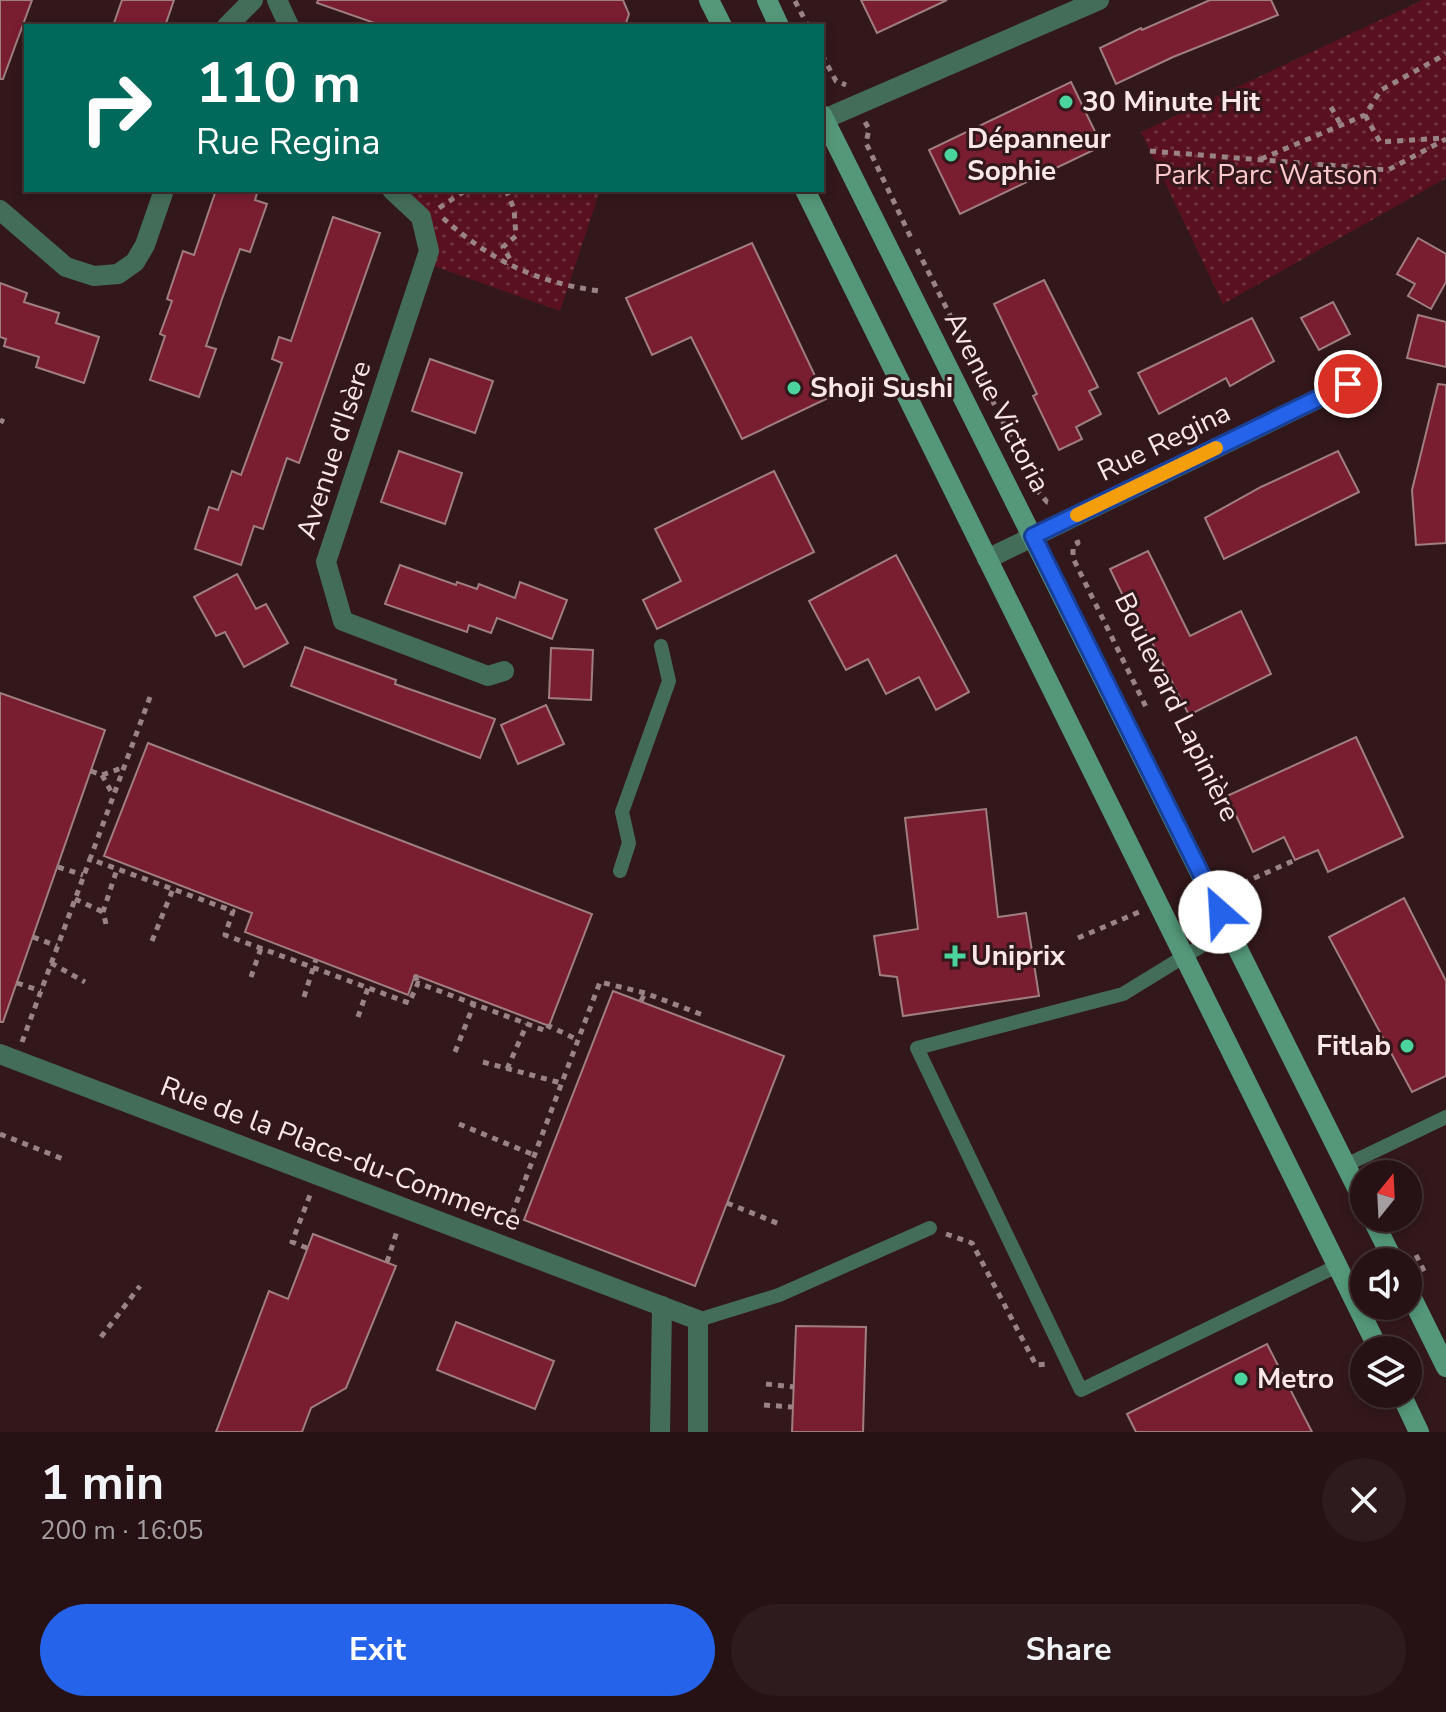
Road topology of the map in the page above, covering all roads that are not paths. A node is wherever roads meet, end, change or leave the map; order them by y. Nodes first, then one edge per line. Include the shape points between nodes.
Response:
1 (253, 0) edge
2 (277, 0) edge
3 (709, 0) edge
4 (767, 0) edge
5 (1099, 0) edge
6 (229, 24) edge
7 (288, 24) edge
8 (721, 24) edge
9 (778, 24) edge
10 (824, 118) edge
11 (824, 120) edge
12 (163, 192) edge
13 (394, 192) edge
14 (806, 192) edge
15 (0, 210) edge
16 (1365, 376) dead end
17 (1033, 536) junction
18 (987, 559) junction
19 (661, 646) dead end
20 (504, 671) dead end
21 (620, 871) dead end
22 (1229, 929) junction
23 (1184, 957) junction
24 (8, 1057) edge
25 (1446, 1117) edge
26 (1346, 1165) junction
27 (1350, 1173) edge
28 (930, 1228) road end
29 (1337, 1266) junction
30 (662, 1306) junction
31 (1422, 1318) edge
32 (698, 1320) junction
33 (1372, 1336) edge
34 (1446, 1367) edge
35 (1408, 1408) edge
36 (660, 1432) edge
37 (698, 1432) edge
38 (1419, 1432) edge

1 - 6 street
2 - 7 street
3 - 8 main road
4 - 9 main road
5 - 10 street
11 - 17 main road, Avenue Victoria
12 - 15 street via 145,245 135,262 118,274 94,276 66,267
13 - 20 street, Avenue d'Isère via 421,217 429,251 326,562 343,621 488,676
14 - 18 main road
16 - 17 street, Rue Regina
17 - 18 street, Rue Regina
17 - 22 main road, Avenue Victoria
18 - 23 main road
19 - 21 lane via 669,681 622,812 629,843
22 - 23 lane
22 - 26 main road
23 - 29 main road
23 - 29 lane via 1123,994 917,1048 1081,1390
24 - 30 street, Rue de la Place-du-Commerce
25 - 26 lane
26 - 27 main road
28 - 32 lane via 779,1295
29 - 33 main road
30 - 32 street, Rue de la Place-du-Commerce
30 - 36 street
31 - 34 main road
32 - 37 street
35 - 38 main road

